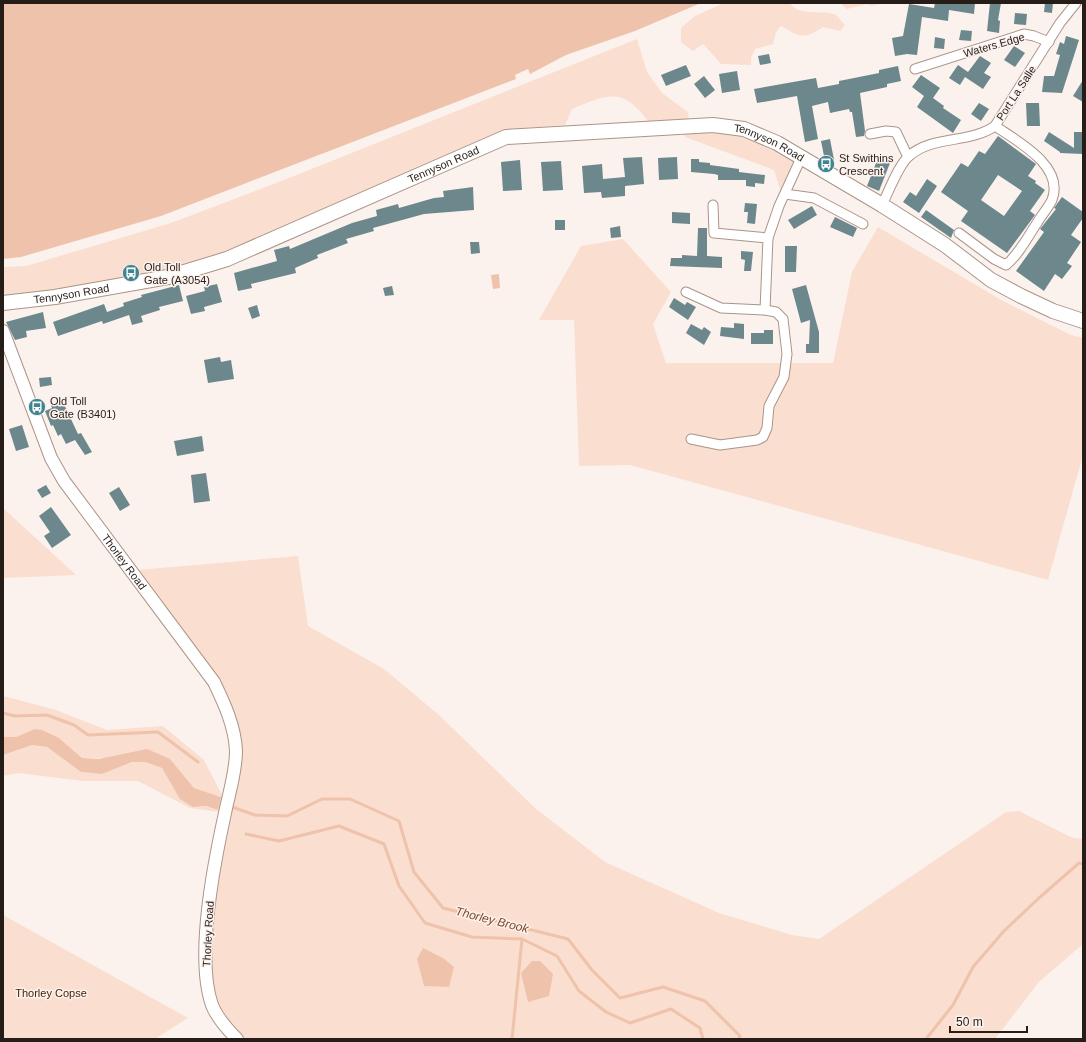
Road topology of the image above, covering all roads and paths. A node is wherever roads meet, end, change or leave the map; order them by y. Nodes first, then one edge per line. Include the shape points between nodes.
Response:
1 (1076, 3) edge
2 (1049, 42) junction
3 (915, 69) dead end
4 (995, 126) junction
5 (870, 134) dead end
6 (908, 157) junction
7 (801, 158) junction
8 (785, 194) junction
9 (713, 205) dead end
10 (882, 205) junction
11 (863, 224) dead end
12 (959, 233) dead end
13 (768, 238) junction
14 (686, 292) dead end
15 (3, 303) edge
16 (765, 310) junction
17 (1083, 321) edge
18 (3, 331) edge
19 (691, 440) dead end
20 (237, 1039) edge

1 - 2 street
2 - 3 street, Waters Edge via 1024,34
2 - 4 street, Port La Salle
4 - 6 street, Port La Salle via 986,133 923,147
4 - 12 street via 1040,158 1050,172 1054,185 1052,200 1015,257 1006,265
5 - 6 street via 896,132
6 - 10 street, Port La Salle
7 - 8 street
7 - 10 main road, Tennyson Road
7 - 15 main road, Tennyson Road via 777,143 744,129 713,125 506,137 227,259 168,277 55,297
8 - 11 street via 814,198
8 - 13 street
9 - 13 street via 714,233
10 - 17 main road, Tennyson Road via 945,245 997,283 1053,311
13 - 16 street
14 - 16 street via 721,308
16 - 19 street via 776,312 783,319 787,354 781,385 769,406 766,433 757,440 720,446
18 - 20 main road, Thorley Road via 51,458 64,481 214,682 224,703 234,735 236,752 209,903 206,974 212,1006

